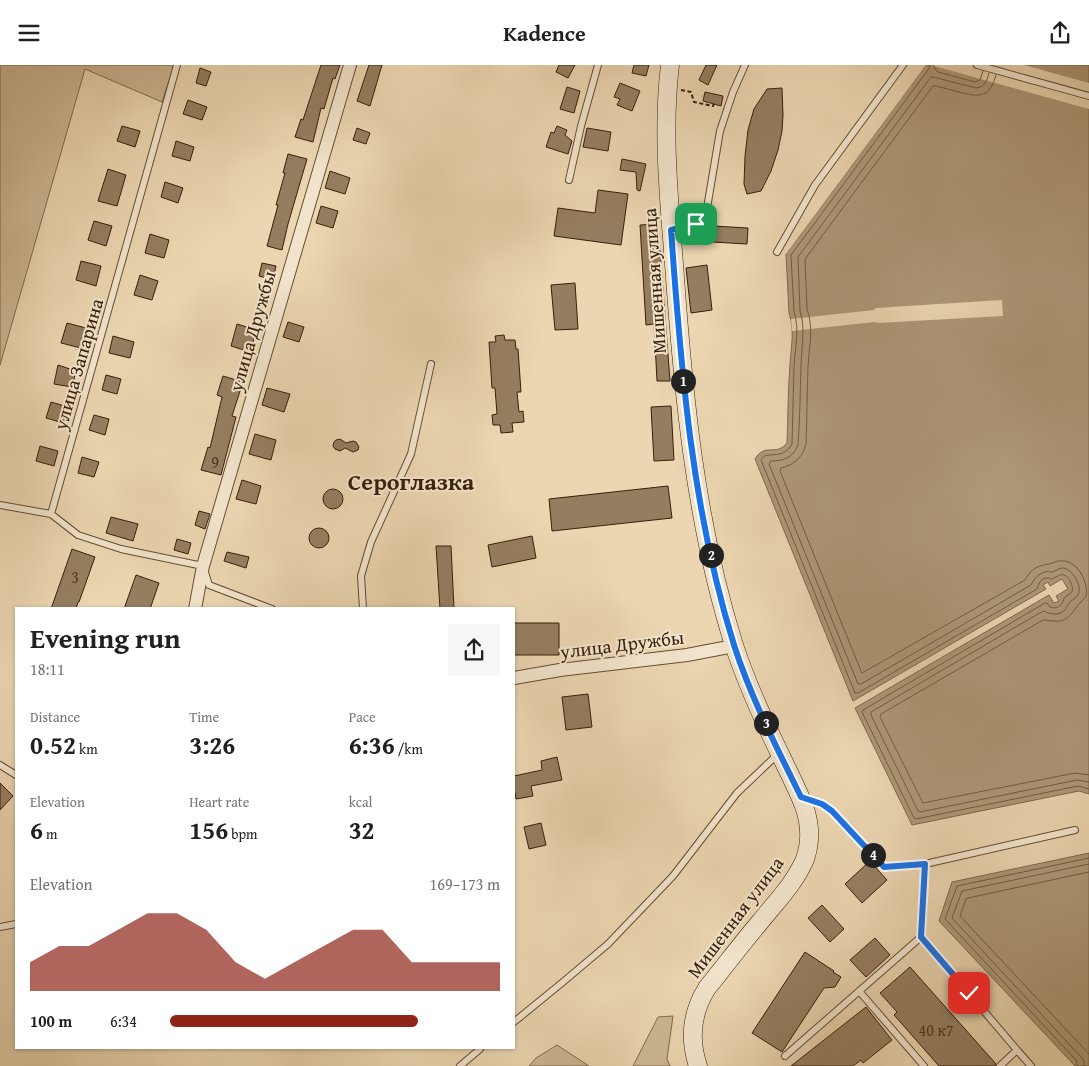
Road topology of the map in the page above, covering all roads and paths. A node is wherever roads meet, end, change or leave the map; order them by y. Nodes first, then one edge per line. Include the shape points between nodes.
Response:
1 (177, 65) edge
2 (350, 65) edge
3 (598, 65) edge
4 (670, 65) edge
5 (746, 65) edge
6 (903, 65) edge
7 (977, 65) edge
8 (678, 90) dead end
9 (1089, 96) edge
10 (714, 104) dead end
11 (569, 180) dead end
12 (671, 230) junction
13 (777, 252) dead end
14 (431, 364) dead end
15 (0, 505) edge
16 (51, 515) junction
17 (203, 566) junction
18 (195, 607) edge
19 (267, 607) edge
20 (363, 607) edge
21 (734, 646) junction
22 (515, 678) edge
23 (779, 753) junction
24 (0, 765) edge
25 (15, 774) edge
26 (801, 797) junction
27 (1075, 830) dead end
28 (925, 864) junction
29 (15, 924) edge
30 (0, 927) edge
31 (921, 937) junction
32 (859, 991) junction
33 (515, 1021) edge
34 (480, 1049) edge
35 (1017, 1050) junction
36 (785, 1056) dead end
37 (460, 1066) edge
38 (698, 1066) edge
39 (924, 1066) edge
40 (1000, 1066) edge
41 (1031, 1066) edge

1 - 16 lane, улица Запарина
2 - 17 street, улица Дружбы
3 - 11 lane
4 - 12 main road, Мишенная улица via 666,146
5 - 12 lane via 720,131 708,208 696,224
6 - 13 lane via 816,185
7 - 9 lane
8 - 10 path via 691,92 694,103
12 - 21 main road, Мишенная улица via 691,450 708,543
14 - 20 lane via 410,454 371,542 361,576
15 - 16 lane
16 - 17 lane via 78,535 121,549
17 - 18 street, улица Дружбы
17 - 19 lane via 209,585
21 - 22 street, улица Дружбы
21 - 23 main road, Мишенная улица
23 - 26 main road, Мишенная улица
23 - 33 lane via 737,793 673,876 608,944
24 - 25 lane
26 - 28 lane via 832,811 884,867
26 - 38 main road, Мишенная улица via 809,828 808,849 784,893 703,995 693,1026 693,1048
27 - 28 lane
28 - 31 lane
29 - 30 lane
31 - 32 lane
31 - 35 lane
32 - 36 lane
32 - 39 lane
34 - 37 lane
35 - 40 lane
35 - 41 lane

